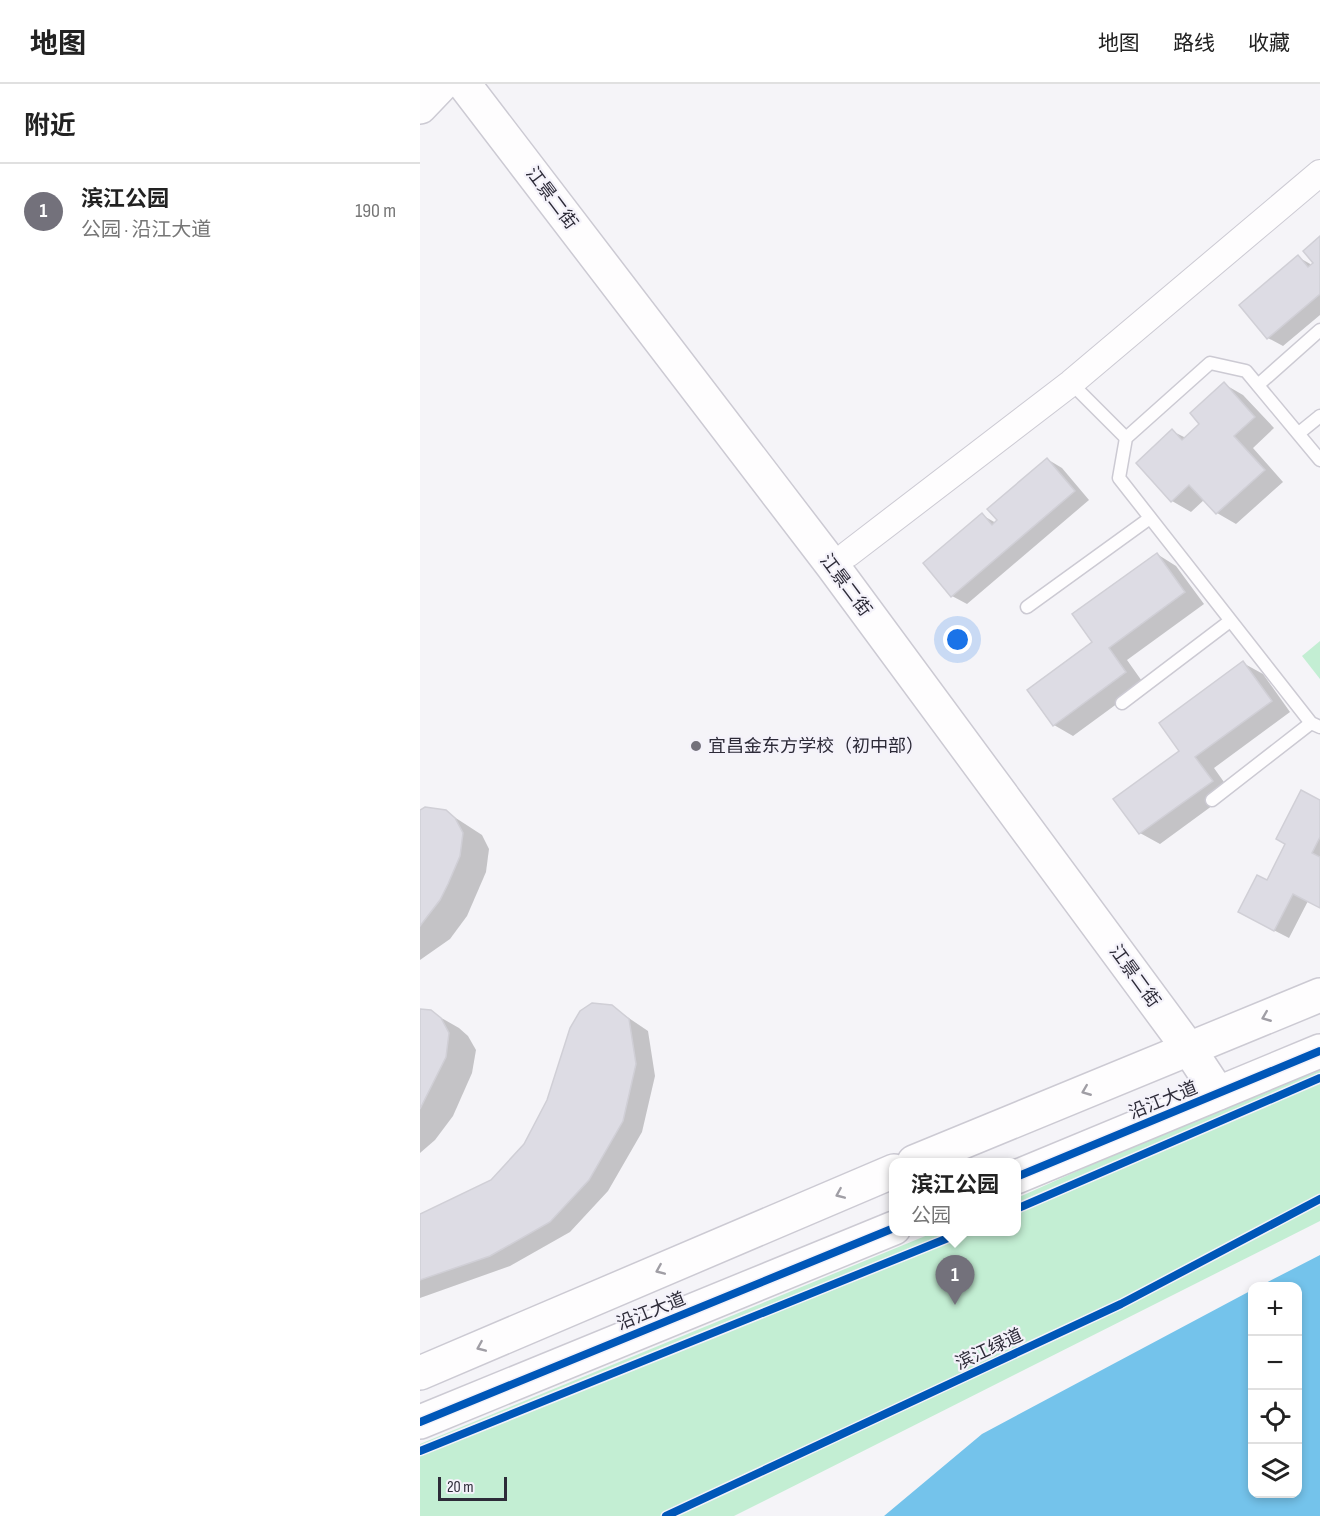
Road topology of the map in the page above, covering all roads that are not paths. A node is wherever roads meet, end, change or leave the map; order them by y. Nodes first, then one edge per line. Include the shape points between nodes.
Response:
1 (442, 84) edge
2 (464, 84) edge
3 (490, 84) edge
4 (420, 107) edge
5 (1320, 173) edge
6 (1320, 330) edge
7 (1071, 383) junction
8 (1258, 385) junction
9 (1320, 416) edge
10 (1299, 433) junction
11 (1126, 438) junction
12 (1320, 460) edge
13 (1150, 518) junction
14 (848, 554) junction
15 (1027, 607) dead end
16 (1230, 621) junction
17 (1122, 703) dead end
18 (1315, 725) edge
19 (1212, 800) dead end
20 (1320, 994) edge
21 (1199, 1045) junction
22 (1320, 1052) edge
23 (1228, 1089) junction
24 (924, 1158) edge
25 (889, 1173) edge
26 (1021, 1175) edge
27 (889, 1230) edge
28 (420, 1373) edge
29 (420, 1422) edge

1 - 4 street
2 - 21 street, 江景二街
3 - 14 street, 江景二街
5 - 7 street
6 - 8 lane
7 - 11 lane
7 - 14 street
8 - 10 lane
8 - 11 lane via 1246,371 1210,363
9 - 10 lane
10 - 12 lane
11 - 13 lane via 1119,478
13 - 15 lane
13 - 16 lane
14 - 21 street, 江景二街
16 - 17 lane
16 - 18 lane
18 - 19 lane
20 -> 21 street, 沿江大道
21 - 23 street, 江景二街
21 -> 24 street, 沿江大道
22 - 23 street, 沿江大道
23 - 26 street, 沿江大道
25 -> 28 street, 沿江大道
27 - 29 street, 沿江大道

